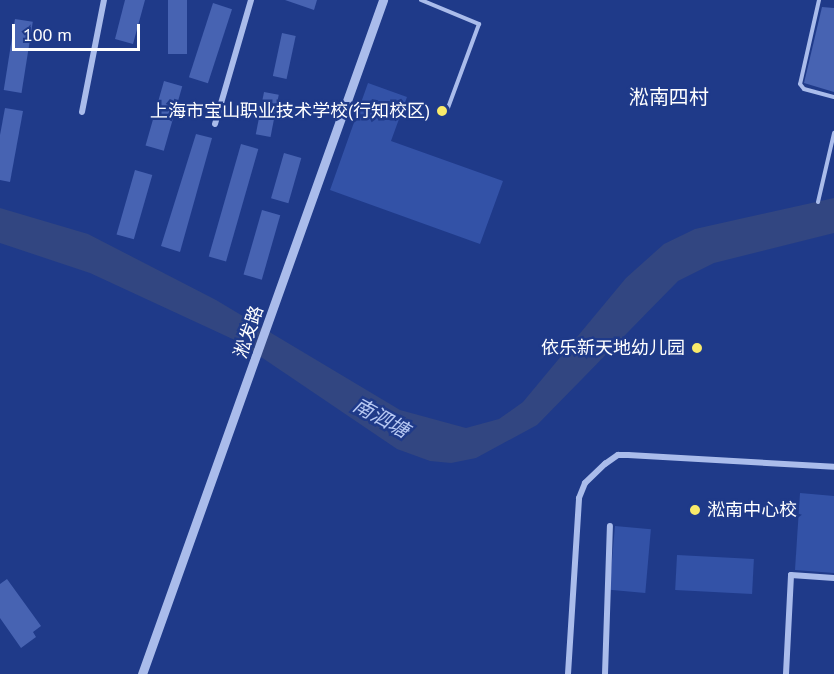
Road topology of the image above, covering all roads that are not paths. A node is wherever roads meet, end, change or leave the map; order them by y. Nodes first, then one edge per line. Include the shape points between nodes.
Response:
1 (104, 0) edge
2 (251, 0) edge
3 (383, 0) edge
4 (421, 0) edge
5 (819, 0) edge
6 (834, 97) edge
7 (82, 112) dead end
8 (446, 113) dead end
9 (215, 123) dead end
10 (834, 133) edge
11 (818, 202) dead end
12 (834, 467) edge
13 (610, 526) dead end
14 (834, 578) edge
15 (142, 674) edge
16 (568, 674) edge
17 (605, 674) edge
18 (786, 674) edge

1 - 7 street
2 - 9 street
3 - 15 street, 淞发路
4 - 8 lane via 479,24
5 - 6 lane via 800,84 804,89
10 - 11 lane
12 - 16 street via 628,455 604,464 585,483 579,498
13 - 17 street
14 - 18 street via 791,575

